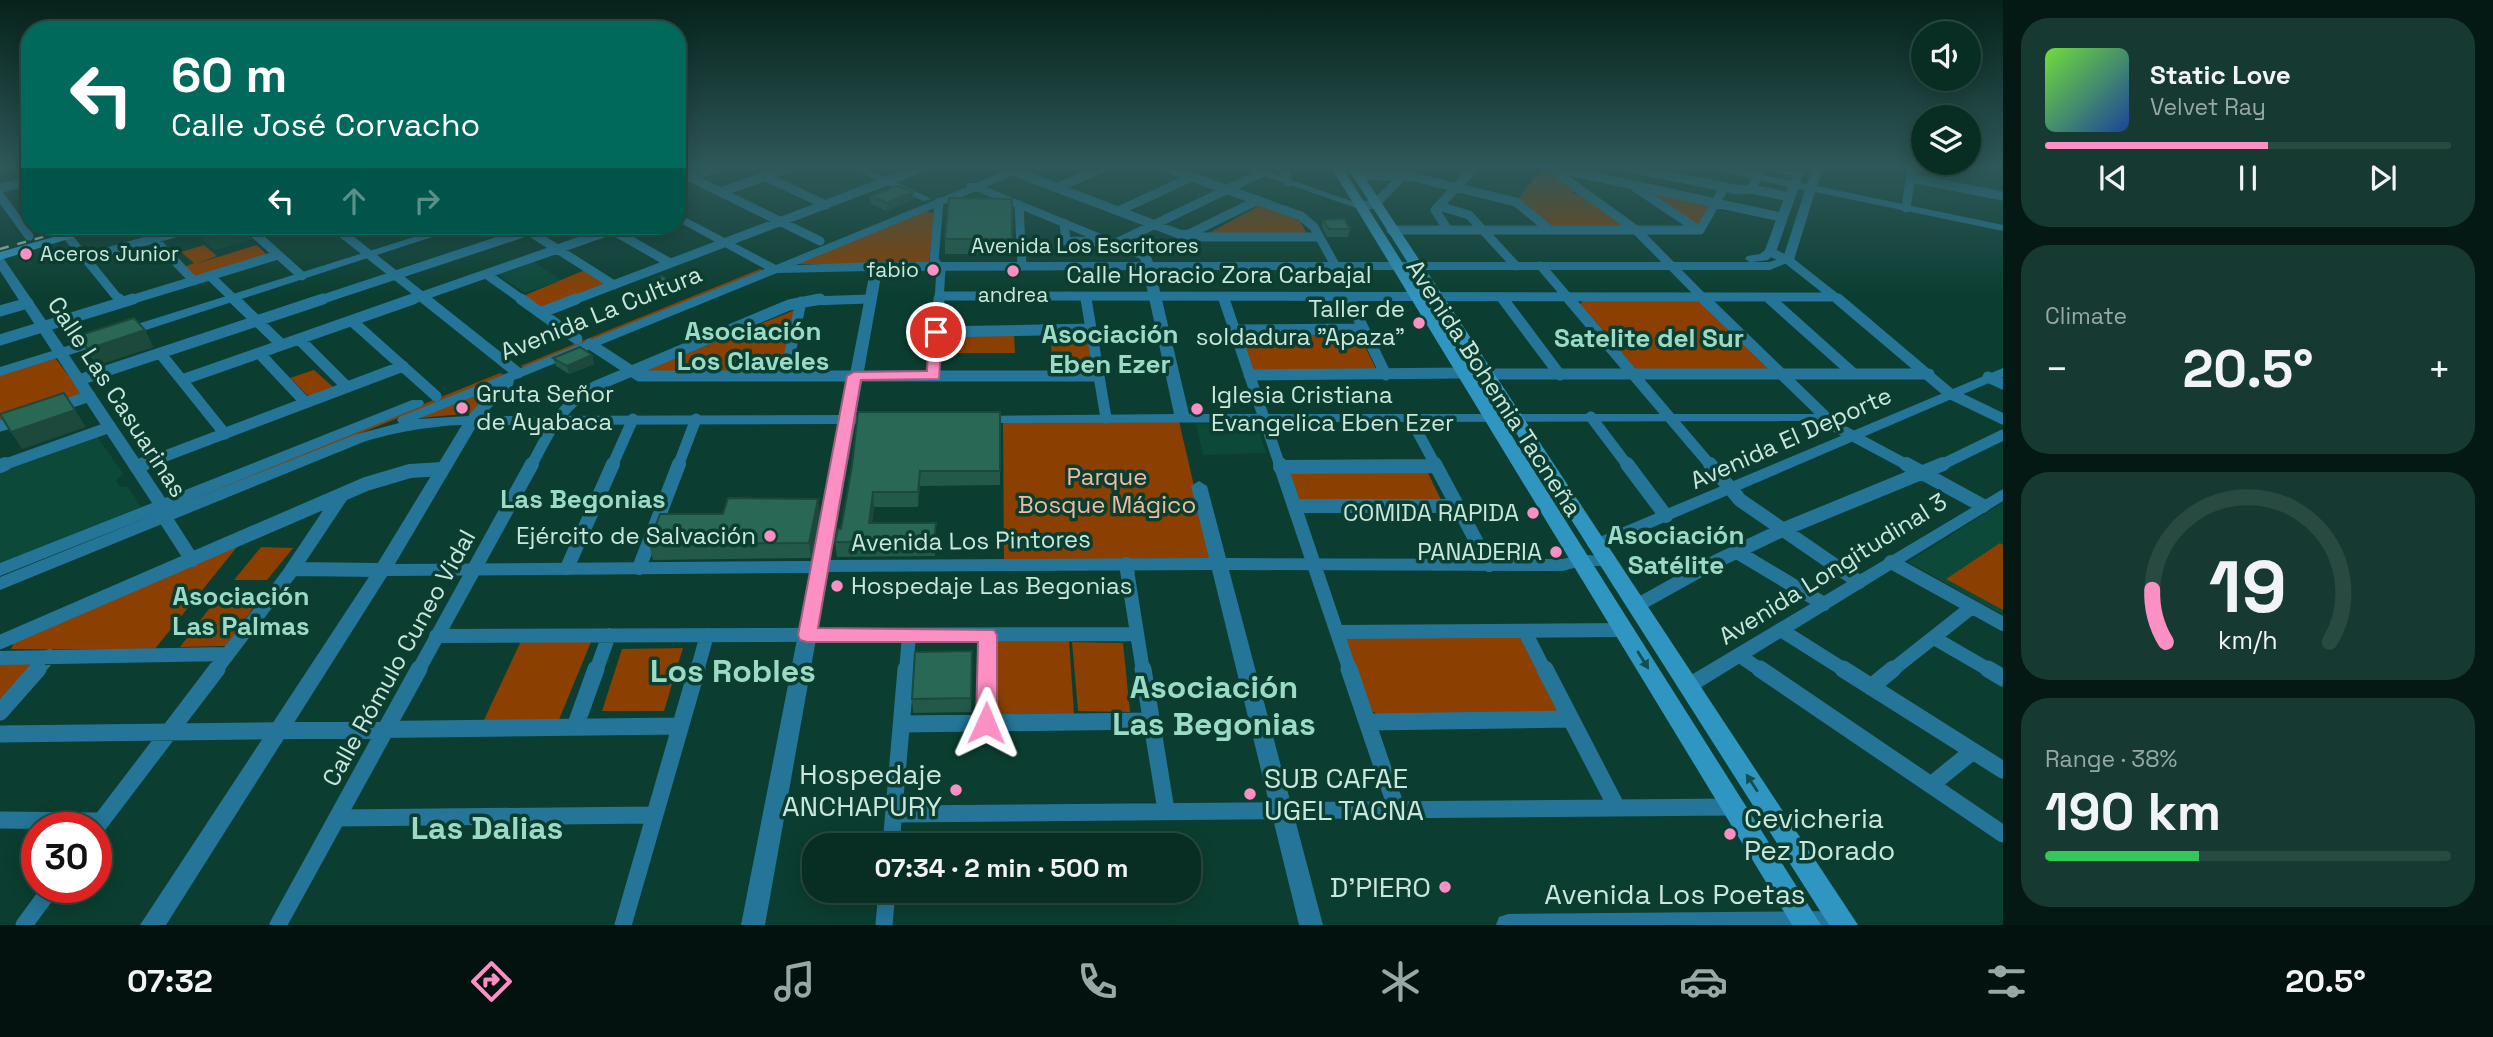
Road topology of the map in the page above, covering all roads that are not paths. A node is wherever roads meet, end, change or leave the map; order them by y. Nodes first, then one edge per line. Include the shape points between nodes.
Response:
1 (757, 210) edge
2 (812, 210) edge
3 (906, 210) edge
4 (908, 210) edge
5 (933, 210) edge
6 (1019, 210) edge
7 (1032, 210) edge
8 (1185, 210) edge
9 (1238, 210) edge
10 (1285, 210) edge
11 (1363, 210) edge
12 (1378, 210) edge
13 (1435, 210) edge
14 (1452, 210) edge
15 (1526, 210) edge
16 (1609, 210) edge
17 (1669, 210) edge
18 (1712, 210) edge
19 (1749, 210) edge
20 (1784, 210) edge
21 (1804, 210) edge
22 (1917, 210) edge
23 (1118, 211) edge
24 (12, 212) joint
25 (0, 215) edge
26 (1781, 217) junction
27 (686, 221) edge
28 (780, 222) junction
29 (21, 224) edge
30 (1154, 225) junction
31 (2003, 228) edge
32 (1391, 230) junction
33 (1448, 230) junction
34 (1485, 230) junction
35 (1550, 230) junction
36 (1636, 230) junction
37 (1700, 230) junction
38 (36, 235) edge
39 (52, 235) edge
40 (69, 235) edge
41 (168, 235) edge
42 (256, 235) edge
43 (345, 235) edge
44 (432, 235) edge
45 (506, 235) edge
46 (536, 235) edge
47 (591, 235) edge
48 (620, 235) edge
49 (30, 236) joint
50 (1187, 236) junction
51 (1320, 237) junction
52 (154, 239) junction
53 (726, 242) junction
54 (820, 242) junction
55 (1111, 243) junction
56 (0, 244) edge
57 (558, 249) junction
58 (1770, 252) junction
59 (278, 255) junction
60 (369, 255) junction
61 (0, 256) edge
62 (85, 258) junction
63 (1788, 260) junction
64 (0, 262) edge
65 (1512, 262) junction
66 (670, 263) junction
67 (1406, 263) junction
68 (1669, 263) junction
69 (1022, 265) junction
70 (1149, 265) junction
71 (1335, 265) junction
72 (770, 266) junction
73 (877, 266) junction
74 (938, 266) junction
75 (1541, 266) junction
76 (486, 274) junction
77 (395, 275) junction
78 (210, 276) junction
79 (302, 276) junction
80 (6, 281) edge
81 (194, 281) junction
82 (614, 285) junction
83 (939, 296) junction
84 (1347, 296) junction
85 (421, 297) junction
86 (1086, 297) junction
87 (1157, 297) junction
88 (1223, 297) junction
89 (1501, 297) junction
90 (1568, 297) junction
91 (1702, 297) junction
92 (1767, 297) junction
93 (1835, 297) junction
94 (233, 298) junction
95 (1417, 298) junction
96 (1435, 298) junction
97 (869, 299) junction
98 (121, 302) junction
99 (801, 302) junction
100 (28, 303) junction
101 (0, 311) edge
102 (540, 313) junction
103 (257, 321) junction
104 (352, 321) junction
105 (43, 326) junction
106 (1091, 329) junction
107 (1363, 329) junction
108 (1234, 330) junction
109 (936, 332) junction
110 (299, 339) junction
111 (0, 340) edge
112 (583, 342) junction
113 (282, 345) junction
114 (61, 352) junction
115 (160, 353) junction
116 (259, 353) junction
117 (402, 366) junction
118 (513, 370) junction
119 (0, 372) edge
120 (629, 372) junction
121 (2003, 372) edge
122 (1464, 373) junction
123 (1386, 374) junction
124 (1485, 374) junction
125 (1781, 374) junction
126 (1854, 374) junction
127 (1929, 374) junction
128 (1560, 375) junction
129 (1633, 375) junction
130 (785, 376) junction
131 (854, 376) junction
132 (934, 376) junction
133 (1099, 376) junction
134 (1249, 376) junction
135 (1988, 377) junction
136 (79, 380) junction
137 (182, 380) junction
138 (2003, 384) edge
139 (348, 387) junction
140 (1949, 393) junction
141 (90, 396) junction
142 (436, 396) junction
143 (306, 403) junction
144 (1502, 417) junction
145 (1591, 417) junction
146 (1668, 417) junction
147 (1825, 417) junction
148 (1106, 418) junction
149 (1182, 418) junction
150 (1262, 418) junction
151 (1410, 418) junction
152 (558, 419) junction
153 (633, 419) junction
154 (696, 419) junction
155 (847, 419) junction
156 (888, 419) edge
157 (956, 419) edge
158 (2003, 419) edge
159 (473, 420) junction
160 (0, 426) edge
161 (110, 427) junction
162 (225, 434) junction
163 (2003, 435) edge
164 (1853, 437) junction
165 (359, 438) junction
166 (0, 466) edge
167 (1434, 466) junction
168 (137, 467) junction
169 (1280, 467) junction
170 (442, 469) junction
171 (1925, 473) junction
172 (1199, 486) dead end
173 (1730, 490) junction
174 (2003, 494) edge
175 (342, 495) junction
176 (1294, 506) junction
177 (1456, 506) junction
178 (1983, 506) junction
179 (164, 511) junction
180 (1666, 516) junction
181 (1782, 530) junction
182 (1737, 552) junction
183 (1595, 556) junction
184 (192, 559) junction
185 (1891, 562) junction
186 (1126, 565) junction
187 (1218, 565) junction
188 (1313, 565) junction
189 (1489, 565) junction
190 (821, 567) junction
191 (475, 568) junction
192 (567, 568) junction
193 (639, 568) junction
194 (293, 569) junction
195 (0, 570) edge
196 (382, 570) junction
197 (1859, 582) junction
198 (0, 584) edge
199 (1824, 604) junction
200 (1636, 606) junction
201 (1972, 607) junction
202 (2003, 624) edge
203 (1624, 630) junction
204 (1781, 630) junction
205 (1337, 632) junction
206 (1524, 632) junction
207 (1137, 634) junction
208 (609, 635) junction
209 (707, 635) junction
210 (807, 635) junction
211 (909, 635) junction
212 (988, 635) junction
213 (436, 636) junction
214 (1934, 638) junction
215 (0, 642) edge
216 (227, 653) junction
217 (50, 656) junction
218 (1740, 656) junction
219 (0, 658) edge
220 (2003, 678) edge
221 (1688, 686) junction
222 (1871, 687) junction
223 (0, 712) edge
224 (1568, 719) junction
225 (1151, 721) junction
226 (1367, 722) junction
227 (986, 723) junction
228 (902, 724) junction
229 (680, 726) junction
230 (575, 727) junction
231 (386, 729) junction
232 (278, 731) junction
233 (168, 732) junction
234 (0, 734) edge
235 (1973, 751) junction
236 (2003, 770) edge
237 (1931, 785) junction
238 (1617, 807) junction
239 (1734, 807) junction
240 (1166, 810) junction
241 (1397, 810) junction
242 (1280, 811) junction
243 (108, 812) edge
244 (894, 814) junction
245 (654, 815) junction
246 (337, 818) junction
247 (0, 820) edge
248 (21, 821) edge
249 (892, 833) edge
250 (2003, 834) edge
251 (40, 903) edge
252 (886, 903) edge
253 (1806, 924) edge
254 (1843, 924) edge
255 (24, 925) edge
256 (152, 925) edge
257 (278, 925) edge
258 (623, 925) edge
259 (753, 925) edge
260 (884, 925) edge
261 (1311, 925) edge
262 (1508, 925) edge

1 - 28 street
2 - 28 street
3 - 54 street, Avenida La Cultura
4 - 72 street, Avenida La Cultura
5 - 74 street
6 - 69 street
7 - 55 street
8 - 30 street
9 - 50 street
10 - 51 street via 1301,216
11 - 67 main road, Avenida Bohemia Tacneña
12 - 32 main road, Avenida Bohemia Tacneña
13 - 33 street
14 - 34 street via 1469,215
15 - 35 street
16 - 36 street
17 - 37 street
18 - 37 street
19 - 26 street
20 - 26 street
21 - 63 street
22 - 31 street
23 - 30 street
24 - 25 street
24 - 29 street
26 - 58 street
27 - 53 street
28 - 53 street
28 - 54 street
30 - 50 street
30 - 55 street
32 - 33 street
32 - 67 main road, Avenida Bohemia Tacneña
33 - 34 street
34 - 35 street
34 - 65 street
35 - 36 street
36 - 37 street
36 - 68 street
38 - 49 main road
39 - 61 main road
40 - 62 street
41 - 52 street
42 - 59 street
43 - 60 street
44 - 60 street
45 - 77 street
46 - 57 street
47 - 57 street
48 - 66 street
49 - 56 main road
50 - 51 street
51 - 71 street
52 - 62 street
52 - 81 street
53 - 66 street
53 - 72 street
54 - 72 street, Avenida La Cultura
55 - 70 street via 1146,257
57 - 76 street
57 - 82 street
58 - 63 street
58 - 68 street, Avenida Los Escritores via 1754,259
59 - 78 street
59 - 79 street
60 - 77 street
60 - 79 street
62 - 98 street
63 - 68 street, Avenida Los Escritores via 1763,266
63 - 93 street
64 - 80 street, Calle Las Casuarinas
65 - 67 street, Avenida Los Escritores
65 - 68 street, Avenida Los Escritores
65 - 75 street, Avenida Los Escritores
66 - 82 street
67 - 71 street, Avenida Los Escritores
67 - 95 main road, Avenida Bohemia Tacneña
67 - 96 main road, Avenida Bohemia Tacneña
68 - 75 street, Avenida Los Escritores
68 - 91 street
69 - 70 street, Avenida Los Escritores
69 - 74 street, Avenida Los Escritores
70 - 71 street, Avenida Los Escritores
70 - 87 street
72 - 73 street, Avenida Los Escritores
72 - 112 street, Avenida La Cultura
73 - 74 street, Avenida Los Escritores
73 - 97 street
74 - 83 street
75 - 90 street
76 - 85 street
76 - 102 street
77 - 85 street
77 - 103 street
78 - 81 street
78 - 94 street
79 - 94 street
80 - 100 street, Calle Las Casuarinas
81 - 98 street
82 - 102 street
83 - 86 street, Calle Horacio Zora Carbajal
83 - 109 street
84 - 88 street, Calle Horacio Zora Carbajal
84 - 95 street, Calle Horacio Zora Carbajal
84 - 107 street
85 - 104 street
85 - 118 street
86 - 87 street, Calle Horacio Zora Carbajal
86 - 106 street
87 - 88 street, Calle Horacio Zora Carbajal
87 - 149 street
88 - 108 street
89 - 90 street, Calle Horacio Zora Carbajal
89 - 96 street, Calle Horacio Zora Carbajal
89 - 128 street
90 - 91 street, Calle Horacio Zora Carbajal
90 - 129 street
91 - 92 street, Calle Horacio Zora Carbajal
91 - 125 street
92 - 93 street, Calle Horacio Zora Carbajal
92 - 126 street
93 - 127 street
94 - 103 street
94 - 114 street
95 - 96 street, Calle Horacio Zora Carbajal
95 - 122 main road, Avenida Bohemia Tacneña
96 - 124 main road, Avenida Bohemia Tacneña
97 - 99 street, Calle Rómulo Cuneo Vidal
97 - 131 street
98 - 105 street
99 - 120 street, Calle Rómulo Cuneo Vidal
99 - 130 street
100 - 101 street
100 - 105 street, Calle Las Casuarinas
102 - 112 street
103 - 113 street
103 - 115 street
104 - 110 street
104 - 117 street
105 - 111 street
105 - 114 street, Calle Las Casuarinas
106 - 109 street
106 - 133 street
107 - 108 street
107 - 123 street
108 - 134 street
109 - 132 street
110 - 113 street
110 - 139 street
112 - 118 street, Avenida La Cultura
112 - 120 street
113 - 116 street
114 - 119 street
114 - 136 street, Calle Las Casuarinas
115 - 136 street
115 - 137 street
116 - 137 street
116 - 143 street
117 - 139 street
117 - 142 street
118 - 142 street, Avenida La Cultura
118 - 159 street
118 - 165 street, Avenida La Cultura
120 - 130 street via 639,376
120 - 152 street, Calle Rómulo Cuneo Vidal via 581,394
121 - 135 street, Avenida El Deporte
122 - 123 street
122 - 144 main road, Avenida Bohemia Tacneña
123 - 134 street
124 - 128 street
124 - 144 main road, Avenida Bohemia Tacneña
125 - 126 street
125 - 129 street
125 - 147 street
126 - 127 street
127 - 140 street
128 - 129 street
129 - 146 street
130 - 131 street
131 - 132 street
131 - 155 street
132 - 133 street
133 - 148 street
134 - 150 street
135 - 138 street
135 - 140 street, Avenida El Deporte
136 - 141 street, Calle Las Casuarinas
137 - 162 street
139 - 143 street
140 - 158 street
140 - 164 street, Avenida El Deporte
141 - 160 street
141 - 161 street, Calle Las Casuarinas
142 - 179 street, Avenida La Cultura
143 - 162 street
144 - 145 street
144 - 151 street
144 - 183 main road, Avenida Bohemia Tacneña
145 - 146 street
145 - 180 street
146 - 147 street
146 - 173 street
147 - 164 street
148 - 149 street
148 - 157 street
149 - 150 street
150 - 151 street
150 - 169 street
151 - 167 street
152 - 153 street
152 - 159 street
152 - 191 street, Calle Rómulo Cuneo Vidal
153 - 154 street
153 - 192 street
154 - 155 street
154 - 193 street
155 - 156 street
155 - 190 street
159 - 165 street via 413,424
159 - 170 street
161 - 166 street
161 - 168 street, Calle Las Casuarinas
162 - 168 street
163 - 171 street
164 - 171 street
164 - 173 street, Avenida El Deporte
165 - 179 street, Avenida La Cultura
167 - 169 street
167 - 177 street
168 - 179 street, Calle Las Casuarinas
169 - 176 street
170 - 175 street via 394,475
170 - 196 street
171 - 178 street
171 - 181 street
172 - 187 street
173 - 180 street, Avenida El Deporte
173 - 181 street
174 - 178 street, Avenida Longitudinal 3
175 - 184 street
175 - 194 street
176 - 177 street
176 - 188 street
177 - 189 street
178 - 185 street, Avenida Longitudinal 3
179 - 184 street, Calle Las Casuarinas
179 - 195 street, Avenida La Cultura
179 - 198 street, Avenida La Cultura
180 - 183 street, Avenida El Deporte
181 - 182 street
181 - 197 street
182 - 199 street
182 - 200 street
183 - 189 street, Avenida Los Pintores via 1563,565
183 - 200 main road, Avenida Bohemia Tacneña
183 - 203 main road, Avenida Bohemia Tacneña
184 - 215 street
185 - 197 street, Avenida Longitudinal 3
185 - 201 street
186 - 187 street, Avenida Los Pintores
186 - 190 street, Avenida Los Pintores
186 - 207 street
187 - 188 street, Avenida Los Pintores
187 - 242 street
188 - 189 street, Avenida Los Pintores
188 - 205 street
190 - 193 street, Avenida Los Pintores
190 - 210 street
191 - 192 street, Avenida Los Pintores
191 - 196 street, Avenida Los Pintores
191 - 213 street, Calle Rómulo Cuneo Vidal
192 - 193 street, Avenida Los Pintores
194 - 196 street, Avenida Los Pintores
194 - 216 street
196 - 232 street
197 - 199 street, Avenida Longitudinal 3
199 - 204 street, Avenida Longitudinal 3
200 - 221 main road, Avenida Bohemia Tacneña
201 - 202 street
201 - 214 street
203 - 206 street
203 -> 239 main road, Avenida Bohemia Tacneña
204 - 218 street, Avenida Longitudinal 3
204 - 222 street
205 - 206 street
205 - 226 street
206 - 224 street
207 - 212 street
207 - 225 street
208 - 209 street
208 - 213 street
208 - 230 street
209 - 210 street
209 - 229 street
210 - 211 street
210 - 259 street
211 - 212 street
211 - 228 street
212 - 227 street
213 - 231 street, Calle Rómulo Cuneo Vidal
214 - 220 street
214 - 222 street
216 - 217 street
216 - 233 street
217 - 219 street
217 - 223 street
218 - 221 street, Avenida Longitudinal 3
218 - 237 street
254 -> 221 main road, Avenida Bohemia Tacneña
222 - 235 street
224 - 226 street
224 - 238 street
225 - 227 street
225 - 240 street
226 - 241 street
227 - 228 street
228 - 244 street
229 - 230 street
229 - 245 street
230 - 231 street
231 - 232 street
231 - 246 street, Calle Rómulo Cuneo Vidal
232 - 233 street
232 - 256 street
233 - 234 street
233 - 243 street
235 - 236 street
235 - 237 street
237 - 250 street
238 - 239 street
238 - 241 street
239 - 253 main road, Avenida Bohemia Tacneña
240 - 242 street
240 - 244 street
241 - 242 street
242 - 261 street
244 - 249 street
245 - 246 street
245 - 258 street
246 - 257 street, Calle Rómulo Cuneo Vidal
247 - 248 street
251 - 255 street
252 - 260 street
253 - 254 street, Avenida Los Poetas
253 - 262 street, Avenida Los Poetas

